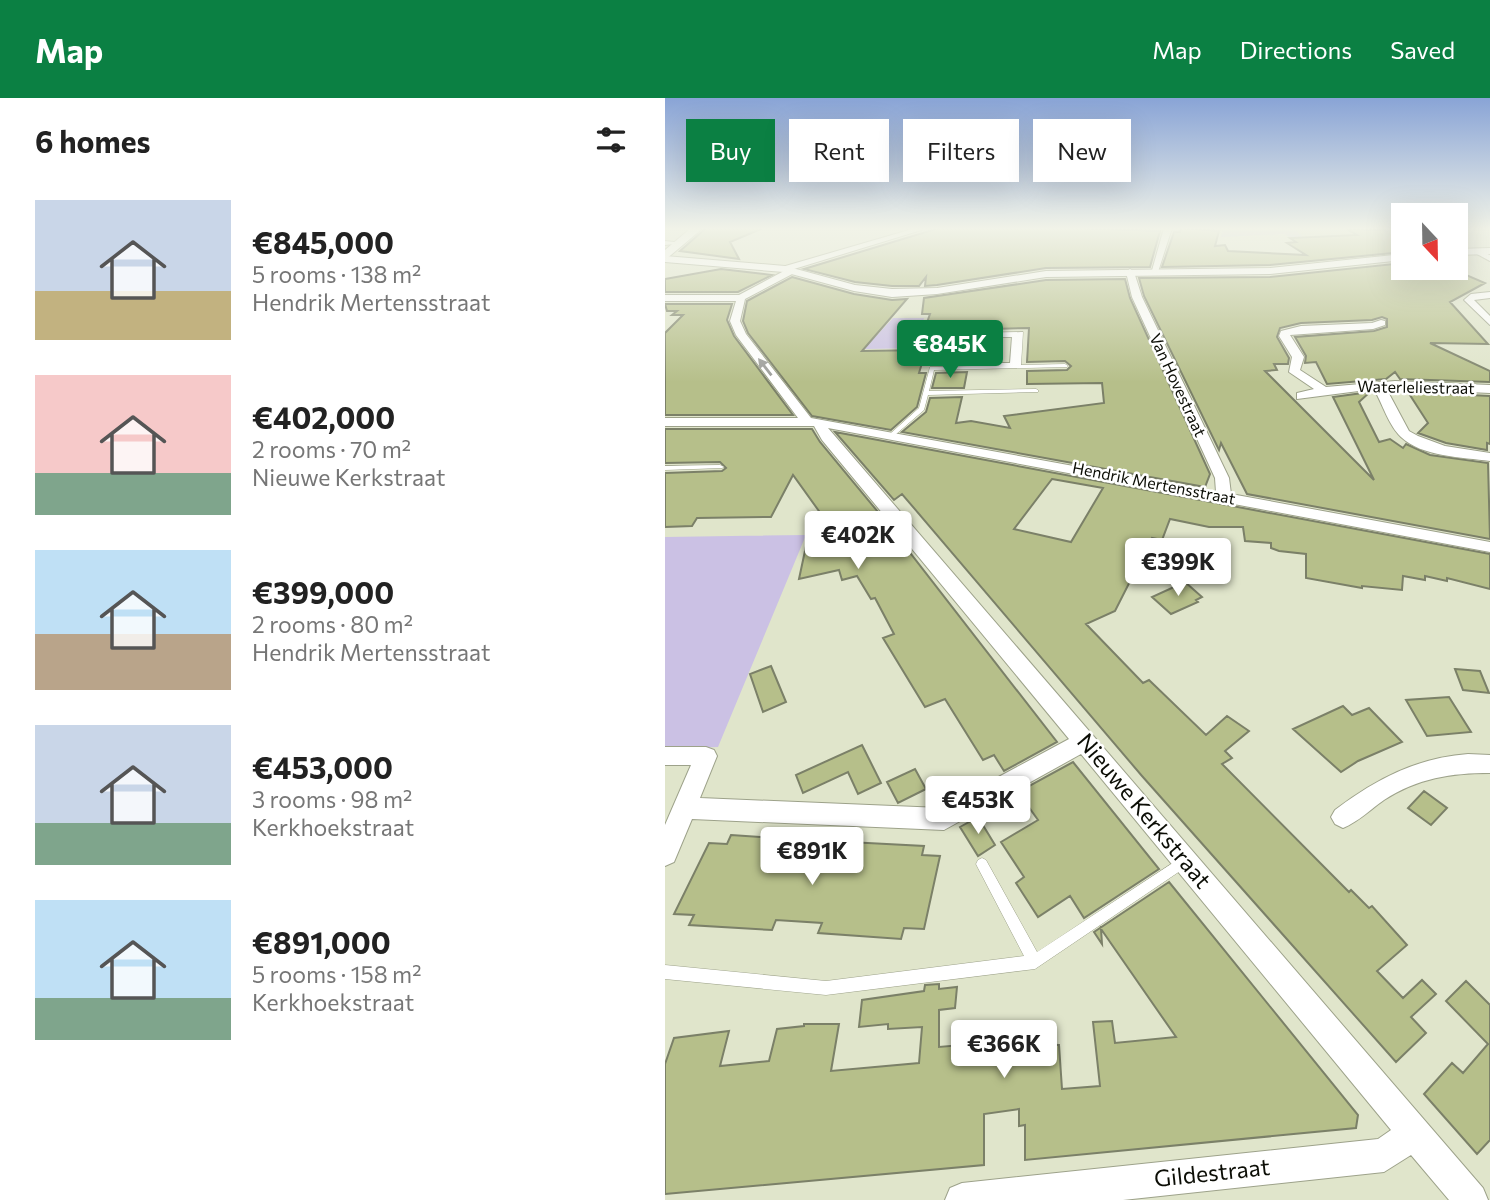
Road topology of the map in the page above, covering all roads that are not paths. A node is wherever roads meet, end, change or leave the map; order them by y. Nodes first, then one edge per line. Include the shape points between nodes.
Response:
1 (772, 279) edge
2 (822, 279) edge
3 (1009, 279) edge
4 (1131, 279) edge
5 (1490, 295) edge
6 (665, 298) edge
7 (741, 298) junction
8 (1490, 322) edge
9 (1381, 323) dead end
10 (922, 335) dead end
11 (1016, 366) junction
12 (1065, 366) dead end
13 (1378, 385) junction
14 (1490, 388) edge
15 (1323, 390) junction
16 (1036, 391) dead end
17 (926, 393) junction
18 (1301, 396) dead end
19 (813, 421) junction
20 (665, 422) edge
21 (893, 434) junction
22 (1490, 457) edge
23 (720, 467) dead end
24 (665, 468) edge
25 (1224, 497) junction
26 (1490, 547) edge
27 (1085, 741) junction
28 (665, 756) edge
29 (1490, 764) edge
30 (685, 808) junction
31 (1343, 817) dead end
32 (665, 855) edge
33 (1186, 861) junction
34 (982, 864) dead end
35 (1035, 962) junction
36 (665, 972) edge
37 (1411, 1130) junction
38 (962, 1200) edge
39 (1471, 1200) edge

1 - 7 street
2 - 3 street via 862,290 902,293
4 - 25 street, Van Hovestraat via 1222,478
5 - 8 street via 1469,300
6 - 7 street
19 -> 7 street, Nieuwe Kerkstraat via 741,335 735,321
9 - 15 street via 1285,333 1298,357 1296,372
10 - 11 lane via 1021,333
11 - 11 street via 987,365 992,335 1016,335
11 - 12 lane
11 - 17 lane via 932,368
13 - 14 street, Waterleliestraat
13 - 15 street, Waterleliestraat
13 - 22 street via 1410,438
15 - 18 street, Waterleliestraat
16 - 17 lane
17 - 21 lane via 922,409
19 - 20 street, Hendrik Mertensstraat
19 - 21 street, Hendrik Mertensstraat
19 - 27 street, Nieuwe Kerkstraat
21 - 25 street, Hendrik Mertensstraat
23 - 24 lane
25 - 26 street, Hendrik Mertensstraat
27 - 30 street via 944,819
27 - 33 street, Nieuwe Kerkstraat
28 - 30 street via 706,757
29 - 31 street via 1432,766 1395,780
30 - 32 street
33 - 35 lane
33 - 37 street, Nieuwe Kerkstraat
34 - 35 lane
35 - 36 lane via 826,988
37 - 38 street, Gildestraat via 1384,1155
37 - 39 street, Nieuwe Kerkstraat

